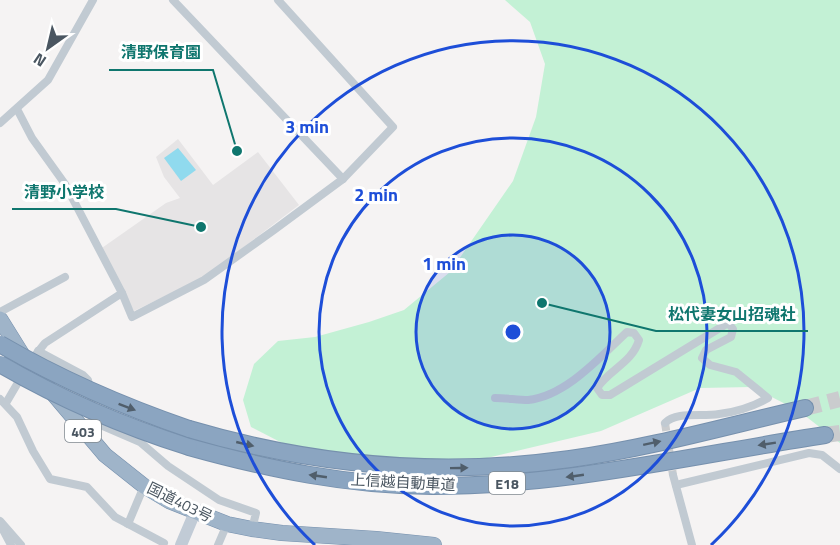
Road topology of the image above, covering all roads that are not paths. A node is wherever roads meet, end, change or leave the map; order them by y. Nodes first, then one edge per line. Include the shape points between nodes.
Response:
1 (93, 0) edge
2 (173, 0) edge
3 (278, 0) edge
4 (17, 109) junction
5 (0, 123) edge
6 (343, 179) junction
7 (65, 276) dead end
8 (122, 292) junction
9 (0, 312) edge
10 (0, 320) edge
11 (0, 344) edge
12 (38, 351) junction
13 (0, 364) edge
14 (28, 364) junction
15 (495, 398) dead end
16 (3, 401) edge
17 (805, 408) tunnel mouth
18 (665, 423) dead end
19 (825, 435) tunnel mouth
20 (840, 469) edge
21 (674, 475) tunnel mouth
22 (676, 485) junction
23 (144, 486) junction
24 (195, 512) junction
25 (0, 521) edge
26 (128, 524) junction
27 (227, 524) junction
28 (252, 529) junction
29 (11, 545) edge
30 (21, 545) edge
31 (163, 545) edge
32 (181, 545) edge
33 (218, 545) edge
34 (434, 545) edge
35 (692, 545) edge

1 - 4 street via 48,80
2 - 6 street
3 - 6 street via 393,127
4 - 5 street
4 - 8 street via 64,184
6 - 8 street via 204,280 132,317
7 - 9 street
8 - 12 street
10 - 14 highway, 国道403号 / 403
11 -> 17 highway, 上信越自動車道 / E18, bridge via 80,387 189,429 306,457 390,467 471,468 593,455
12 - 14 street
12 - 28 street via 88,380 96,423 140,442 219,500 256,513
19 -> 13 highway, 上信越自動車道 / E18, bridge via 570,477 430,486 348,480 264,467 189,447 118,423
14 - 16 street
14 - 23 highway, 国道403号 / 403 via 105,454
15 - 18 street via 528,400 565,388 627,332 634,333 639,340 636,349 597,388 602,395 610,396 728,323 733,329 731,337 706,350 702,358 710,365 736,372 768,398 720,414 675,416
16 - 26 street via 17,417 50,480 87,487 115,517
20 - 22 street via 822,455 810,453
21 - 22 street
22 - 35 street
23 - 24 highway, 国道403号 / 403
23 - 26 street
24 - 27 highway, 国道403号 / 403
24 - 32 main road
25 - 29 street
25 - 30 street
26 - 31 street
27 - 28 highway, 国道403号 / 403
27 - 33 street
28 - 34 highway, 国道403号 / 403

